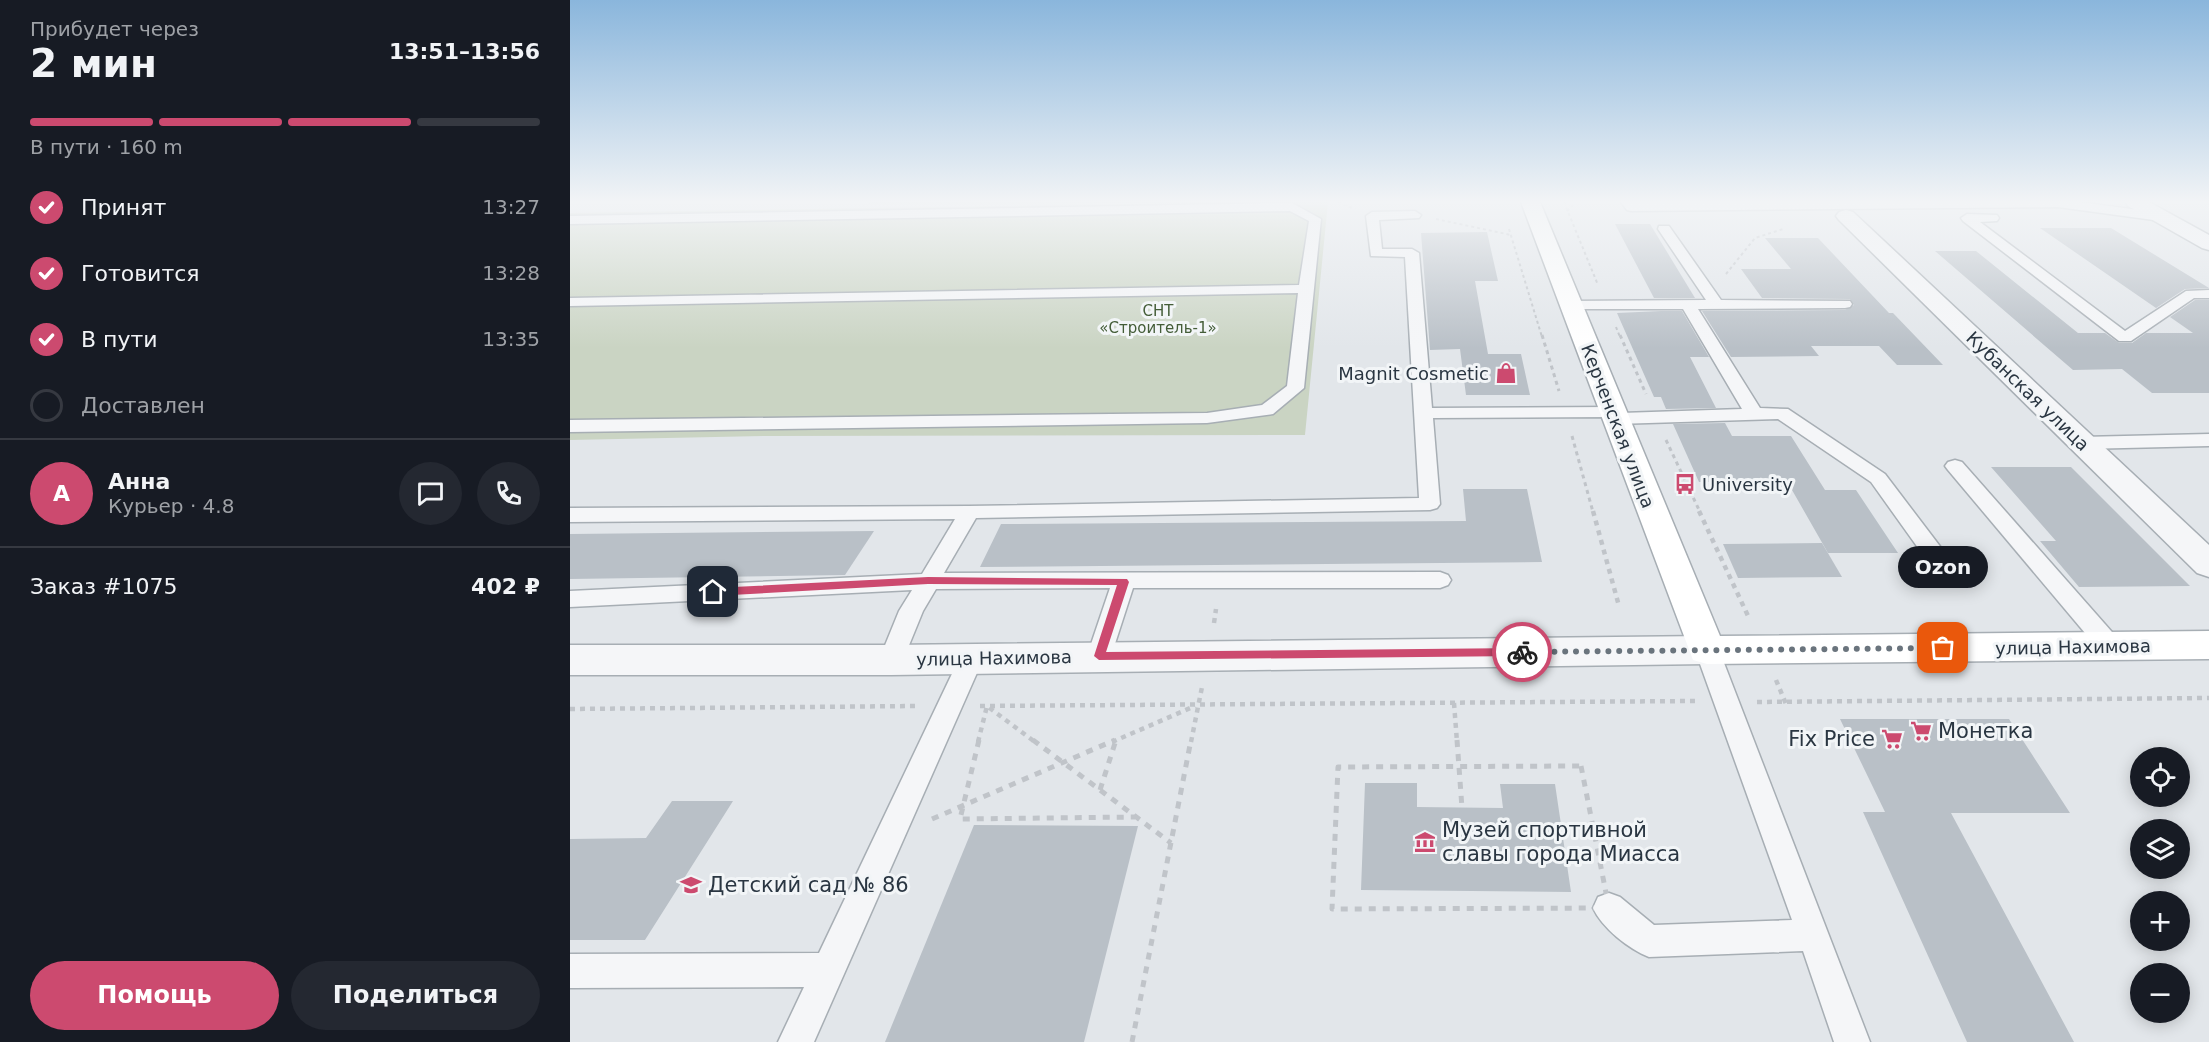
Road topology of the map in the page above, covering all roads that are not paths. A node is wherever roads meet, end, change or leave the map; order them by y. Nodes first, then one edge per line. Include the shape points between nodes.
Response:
1 (1311, 251) edge
2 (1376, 251) edge
3 (1549, 251) edge
4 (1679, 251) edge
5 (1882, 251) edge
6 (2010, 251) edge
7 (1306, 289) junction
8 (2209, 294) edge
9 (570, 302) edge
10 (1715, 302) junction
11 (1845, 304) dead end
12 (1571, 305) junction
13 (1688, 305) junction
14 (1423, 413) junction
15 (1754, 414) junction
16 (1614, 415) junction
17 (570, 426) edge
18 (2209, 440) edge
19 (2082, 443) junction
20 (1954, 466) dead end
21 (969, 512) junction
22 (570, 515) edge
23 (1934, 554) dead end
24 (2209, 566) edge
25 (1440, 580) dead end
26 (928, 581) junction
27 (1124, 582) junction
28 (570, 599) edge
29 (2209, 645) edge
30 (2110, 646) junction
31 (1707, 650) junction
32 (1099, 656) junction
33 (972, 657) junction
34 (570, 660) edge
35 (891, 660) junction
36 (1610, 908) road end
37 (1815, 935) junction
38 (828, 970) junction
39 (570, 972) edge
40 (796, 1042) edge
41 (1852, 1042) edge

1 - 7 lane
2 - 14 lane via 1412,252
3 - 12 street, Керченская улица
4 - 10 lane
5 - 19 street, Кубанская улица
6 - 8 lane via 2125,338 2191,294
7 - 9 lane
7 - 17 lane via 1295,388 1267,410 1207,418
10 - 11 lane
10 - 13 lane
12 - 13 lane
12 - 16 street, Керченская улица
13 - 15 lane
14 - 16 lane
14 - 21 lane via 1430,504
15 - 16 lane
15 - 23 lane via 1782,413 1878,478
16 - 31 street, Керченская улица
18 - 19 lane
19 - 24 street, Кубанская улица
20 - 30 lane
21 - 22 lane
21 - 26 lane
25 - 27 lane
26 - 27 lane
26 - 28 lane
26 - 35 lane
27 - 32 lane
29 - 30 street, улица Нахимова
30 - 31 street, улица Нахимова
31 - 32 street, улица Нахимова
31 - 37 lane
32 - 33 street, улица Нахимова
33 - 35 street, улица Нахимова
33 - 38 lane
34 - 35 street, улица Нахимова
36 - 37 lane via 1649,941
37 - 41 lane
38 - 39 lane
38 - 40 lane

